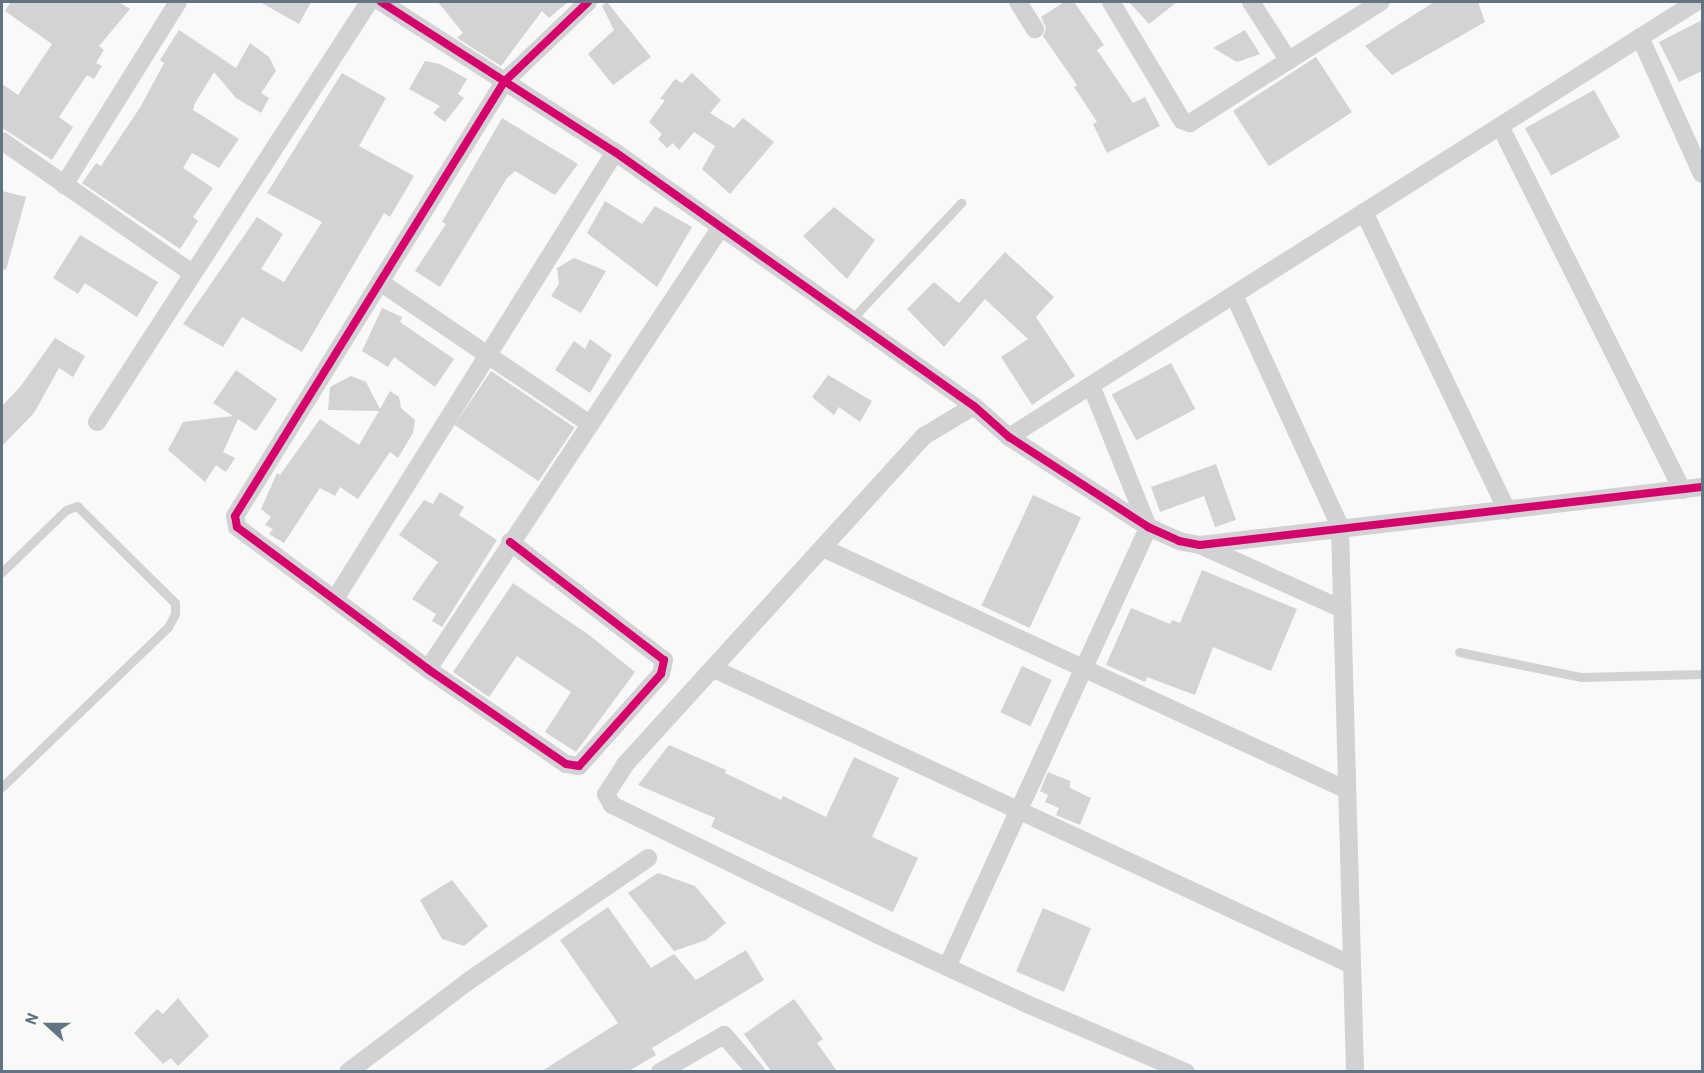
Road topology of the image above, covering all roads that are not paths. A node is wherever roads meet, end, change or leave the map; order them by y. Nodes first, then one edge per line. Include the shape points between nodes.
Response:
1 (178, 2) edge
2 (369, 2) edge
3 (381, 2) edge
4 (588, 2) edge
5 (1018, 2) edge
6 (1112, 2) edge
7 (1251, 2) edge
8 (1381, 2) edge
9 (1696, 2) edge
10 (1035, 29) dead end
11 (1641, 37) junction
12 (1289, 62) junction
13 (504, 82) junction
14 (1500, 126) junction
15 (2, 141) edge
16 (615, 152) junction
17 (1702, 174) edge
18 (64, 185) junction
19 (961, 204) dead end
20 (1364, 213) junction
21 (721, 227) junction
22 (192, 273) junction
23 (380, 282) junction
24 (1234, 295) junction
25 (849, 322) junction
26 (489, 353) junction
27 (1091, 386) junction
28 (974, 406) junction
29 (97, 423) dead end
30 (590, 424) junction
31 (1009, 437) junction
32 (1702, 487) edge
33 (1682, 490) junction
34 (1507, 510) junction
35 (1340, 527) junction
36 (1148, 528) junction
37 (510, 542) junction
38 (1200, 545) junction
39 (823, 548) junction
40 (2, 572) edge
41 (335, 598) junction
42 (1342, 609) junction
43 (1459, 652) dead end
44 (1084, 668) junction
45 (428, 669) junction
46 (714, 669) junction
47 (1702, 674) edge
48 (2, 787) edge
49 (1347, 790) junction
50 (1018, 810) junction
51 (648, 858) dead end
52 (1352, 965) junction
53 (946, 967) junction
54 (348, 1071) edge
55 (660, 1071) edge
56 (756, 1071) edge
57 (1186, 1071) edge
58 (1355, 1071) edge

1 - 18 street
2 - 22 street
3 - 13 street
4 - 13 street
5 - 10 street
6 - 12 street via 1186,123 1195,122
7 - 12 street
8 - 12 street
9 - 11 street
11 - 14 street
11 - 17 street
13 - 16 street
13 - 23 street
14 - 20 street
14 - 33 street
15 - 18 street
16 - 21 street
16 - 26 street
18 - 22 street
19 - 25 lane
20 - 24 street
20 - 34 street
21 - 25 street
21 - 30 street
22 - 29 street
23 - 26 street
23 - 41 street via 235,516 237,527
24 - 27 street
24 - 35 street
25 - 28 street
26 - 30 street
26 - 41 street
27 - 31 street
27 - 36 street
28 - 31 street
28 - 39 street via 924,436
30 - 37 street
31 - 36 street
32 - 33 street
33 - 34 street
34 - 35 street
35 - 38 street
35 - 42 street
36 - 38 street
36 - 44 street
37 - 45 street
37 - 45 street via 660,654 664,660 661,674 584,763 573,766
38 - 42 street
39 - 44 street
39 - 46 street
40 - 48 lane via 66,510 77,506 174,603 175,614 168,627
41 - 45 street
42 - 49 street
43 - 47 lane via 1581,677
44 - 49 street
44 - 50 street
46 - 50 street
46 - 53 street via 610,783 606,794 612,805
49 - 52 street
50 - 52 street
50 - 53 street
51 - 54 street via 470,980
52 - 58 street
53 - 57 street
55 - 56 street via 724,1035

